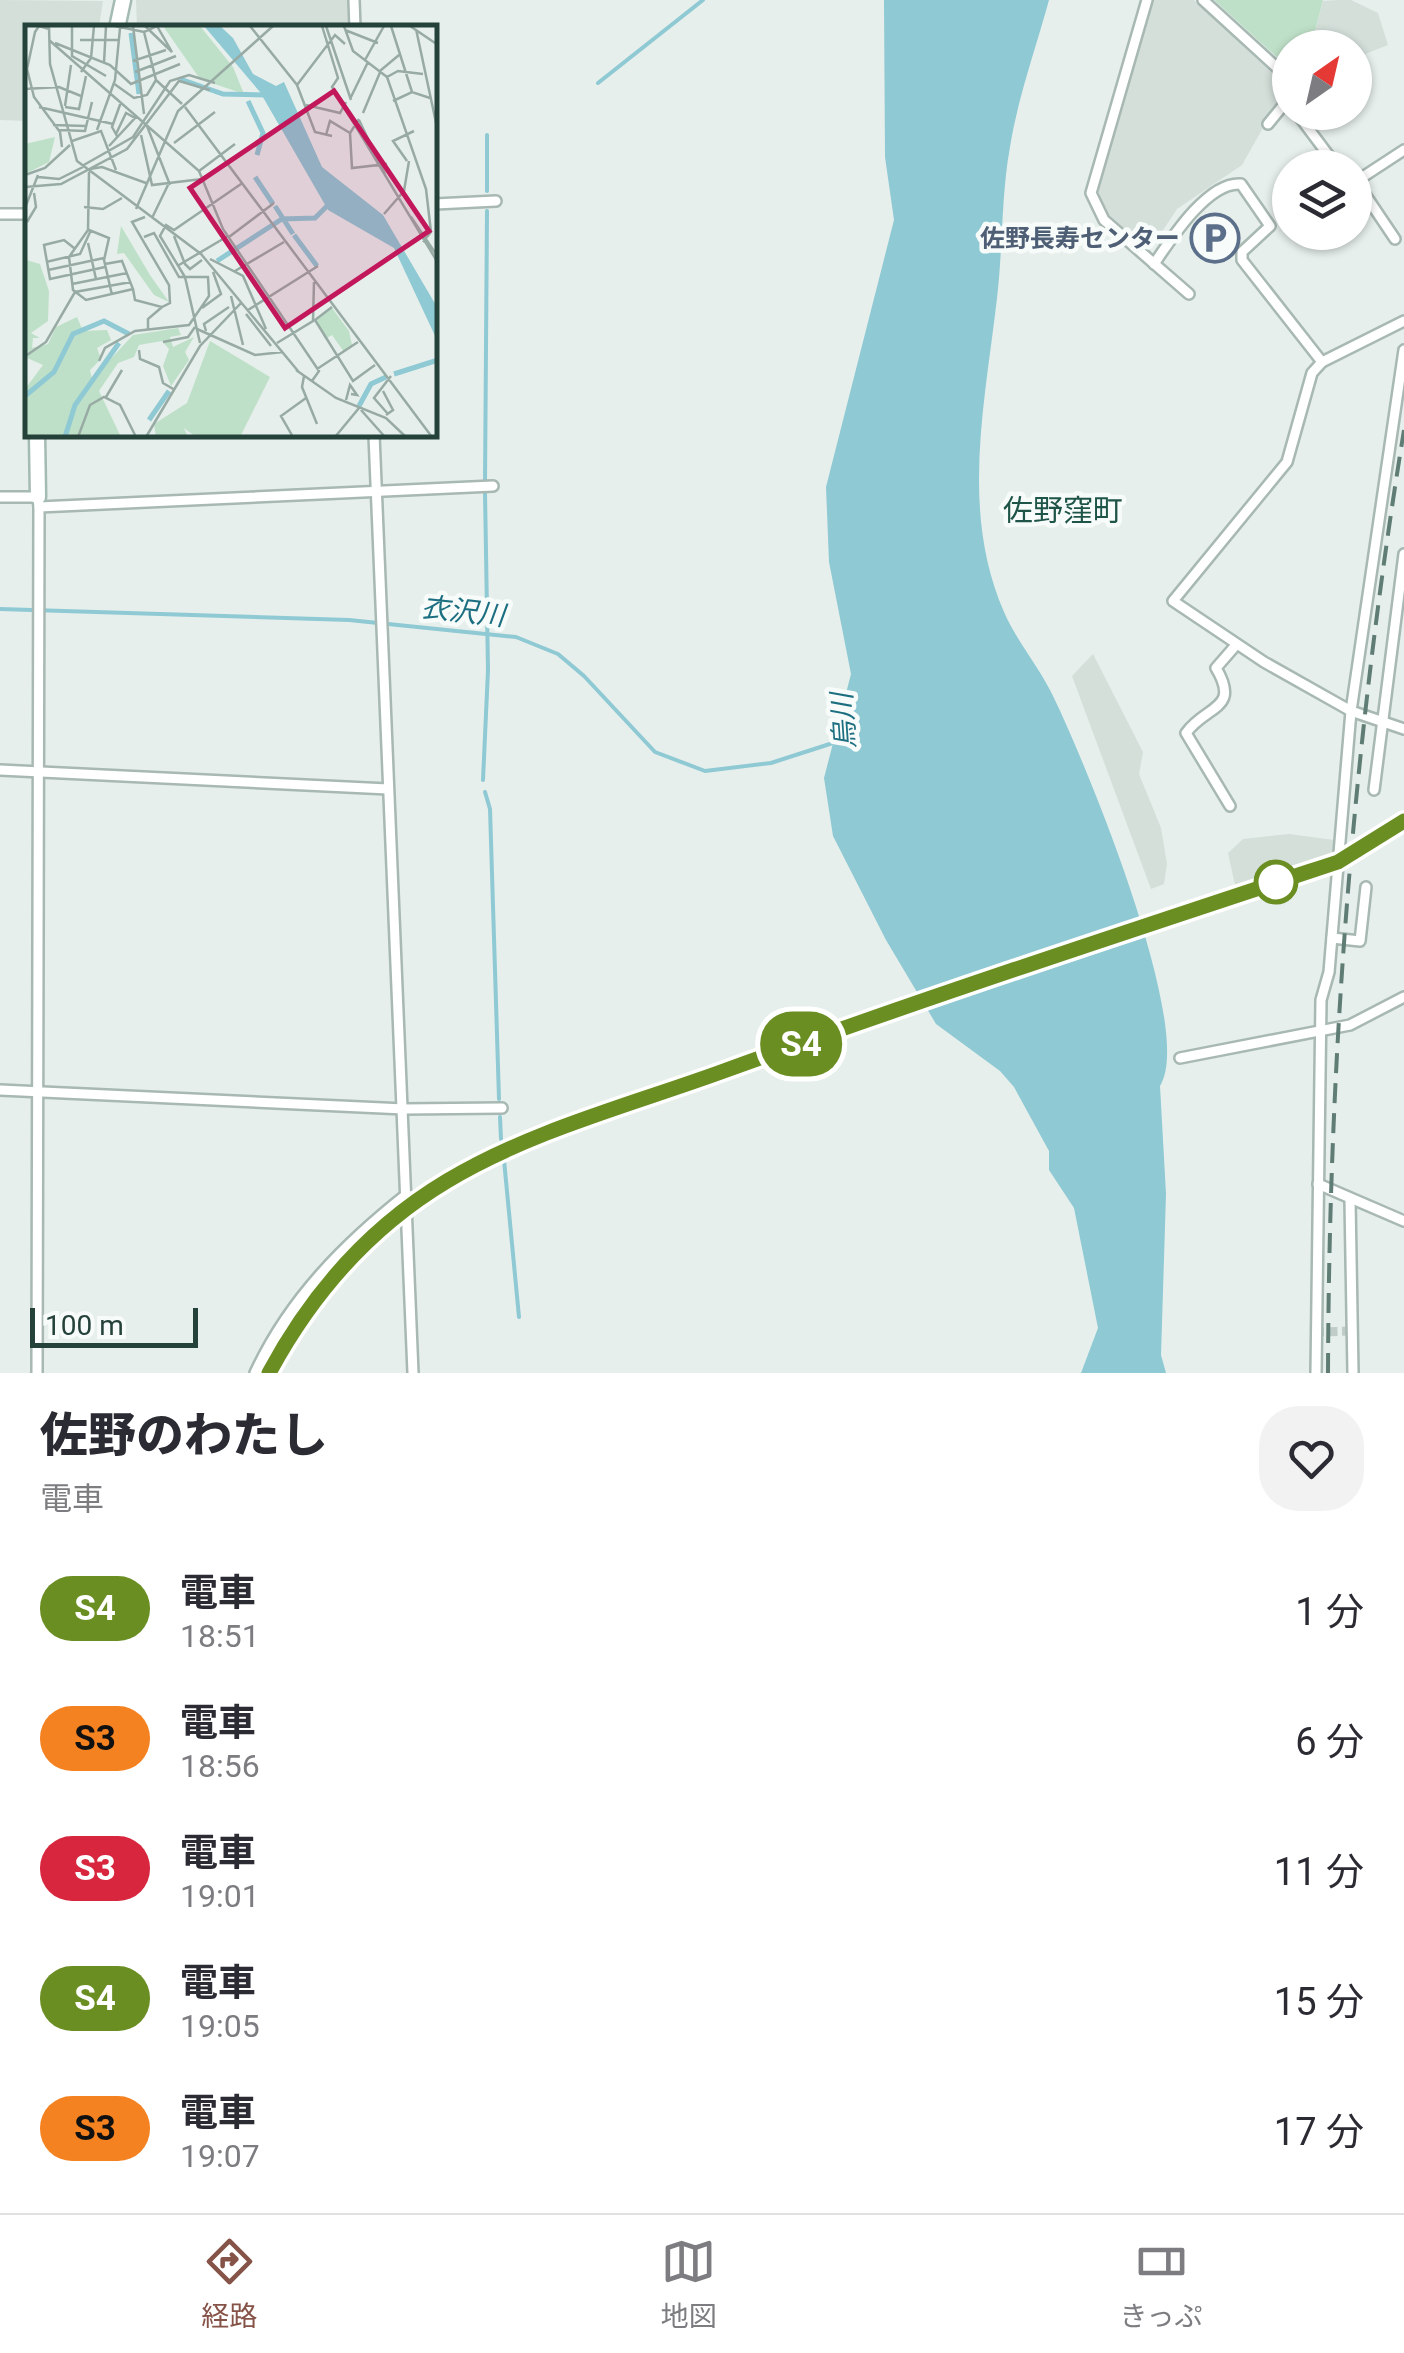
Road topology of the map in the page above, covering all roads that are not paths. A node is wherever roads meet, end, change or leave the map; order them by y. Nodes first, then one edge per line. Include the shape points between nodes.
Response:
1 (123, 0) edge
2 (354, 0) edge
3 (1147, 0) edge
4 (1202, 0) edge
5 (118, 25) edge
6 (356, 25) edge
7 (1272, 62) edge
8 (1272, 120) edge
9 (1268, 124) dead end
10 (1404, 150) edge
11 (1372, 171) edge
12 (496, 201) dead end
13 (438, 204) edge
14 (1372, 205) edge
15 (1395, 239) dead end
16 (1154, 264) junction
17 (1189, 294) dead end
18 (1404, 321) edge
19 (1404, 350) edge
20 (1322, 362) junction
21 (37, 438) edge
22 (374, 438) edge
23 (493, 486) dead end
24 (376, 492) junction
25 (0, 497) edge
26 (39, 502) junction
27 (1404, 554) edge
28 (1236, 645) junction
29 (1351, 711) junction
30 (1383, 721) junction
31 (1404, 728) edge
32 (0, 770) edge
33 (41, 772) junction
34 (388, 789) junction
35 (1374, 790) dead end
36 (1230, 806) dead end
37 (1366, 886) dead end
38 (1332, 938) junction
39 (1404, 997) edge
40 (1319, 1030) junction
41 (1180, 1058) dead end
42 (0, 1090) edge
43 (36, 1092) junction
44 (502, 1108) dead end
45 (404, 1109) junction
46 (1318, 1184) junction
47 (407, 1194) junction
48 (1350, 1200) junction
49 (1404, 1222) edge
50 (37, 1373) edge
51 (256, 1373) edge
52 (413, 1373) edge
53 (1316, 1373) edge
54 (1353, 1373) edge

1 - 5 street
2 - 6 street
3 - 16 street via 1091,194 1104,220
4 - 7 street
8 - 9 street
10 - 11 street
12 - 13 street
14 - 15 street
16 - 17 street
16 - 20 street via 1198,206 1241,184 1270,226 1242,252 1242,260
18 - 20 street
19 - 29 street
20 - 28 street via 1312,374 1287,462 1173,596 1177,608
21 - 26 street
22 - 24 street
23 - 24 street
24 - 26 street
24 - 34 street
25 - 26 street
26 - 33 street
27 - 30 street
28 - 29 street
28 - 36 street via 1216,668 1224,700 1186,733
29 - 30 street
29 - 38 street
30 - 31 street
30 - 35 street
32 - 33 street
33 - 34 street
33 - 43 street
34 - 45 street
37 - 38 street via 1360,941
38 - 40 street
39 - 40 street via 1350,1025
40 - 41 street
40 - 46 street
42 - 43 street
43 - 45 street
43 - 50 street
44 - 45 street
45 - 47 street
46 - 48 street
46 - 53 street
47 - 51 street via 334,1258
47 - 52 street
48 - 49 street
48 - 54 street

